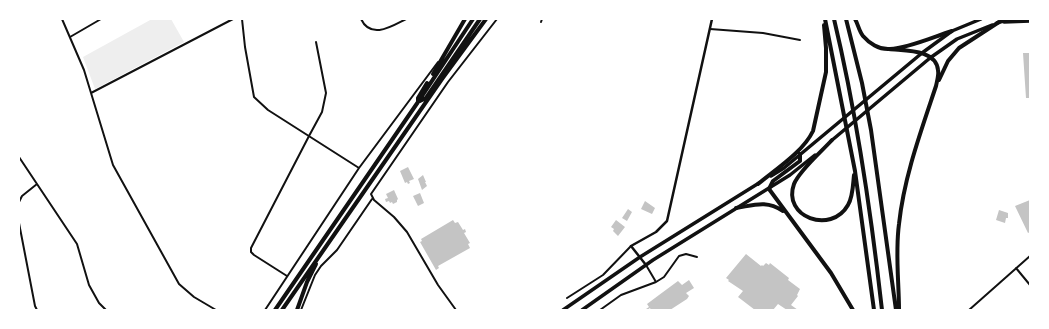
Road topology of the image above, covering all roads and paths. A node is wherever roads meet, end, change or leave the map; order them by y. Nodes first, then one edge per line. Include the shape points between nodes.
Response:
1 (62, 19) edge
2 (101, 19) edge
3 (233, 19) edge
4 (242, 19) edge
5 (361, 19) edge
6 (406, 19) edge
7 (465, 19) edge
8 (473, 19) edge
9 (480, 19) edge
10 (486, 19) edge
11 (496, 19) edge
12 (712, 19) edge
13 (824, 19) edge
14 (834, 19) edge
15 (846, 19) edge
16 (855, 19) edge
17 (981, 19) edge
18 (1009, 19) edge
19 (998, 21) edge
20 (1030, 21) edge
21 (710, 29) junction
22 (952, 31) junction
23 (70, 36) junction
24 (800, 40) dead end
25 (316, 42) dead end
26 (889, 49) junction
27 (922, 53) junction
28 (930, 58) junction
29 (443, 59) junction
30 (936, 86) junction
31 (91, 93) junction
32 (418, 102) junction
33 (309, 136) junction
34 (832, 140) junction
35 (800, 154) junction
36 (19, 157) edge
37 (360, 168) junction
38 (855, 171) junction
39 (37, 184) junction
40 (758, 184) junction
41 (769, 189) junction
42 (372, 198) junction
43 (19, 202) edge
44 (736, 208) junction
45 (787, 213) junction
46 (19, 223) edge
47 (631, 246) junction
48 (1030, 256) edge
49 (318, 257) junction
50 (640, 257) junction
51 (697, 257) dead end
52 (646, 265) junction
53 (1016, 268) junction
54 (287, 276) junction
55 (656, 282) junction
56 (1030, 285) edge
57 (567, 298) dead end
58 (37, 310) edge
59 (106, 310) edge
60 (216, 310) edge
61 (265, 310) edge
62 (275, 310) edge
63 (282, 310) edge
64 (297, 310) edge
65 (301, 310) edge
66 (456, 310) edge
67 (563, 310) edge
68 (582, 310) edge
69 (600, 310) edge
70 (853, 310) edge
71 (874, 310) edge
72 (882, 310) edge
73 (896, 310) edge
74 (899, 310) edge
75 (969, 310) edge

1 - 23 street
2 - 23 street
3 - 31 street
4 - 33 street via 254,98
5 - 6 street via 363,24 371,29 380,30
7 - 29 highway
8 - 32 highway
9 - 32 highway via 426,98
10 - 49 highway
11 - 42 street via 448,82 371,194
12 - 21 street
13 - 38 highway
13 - 40 highway via 826,72 813,131 803,147
14 - 72 highway via 859,139
15 - 73 highway via 871,130
16 - 26 highway via 867,40 878,47
17 - 22 main road
18 - 19 main road
19 - 20 main road
19 - 28 main road via 957,40
19 - 30 highway via 959,48 948,60
21 - 24 street via 763,33
21 - 47 street via 667,220 656,232
22 - 26 highway via 907,46
22 - 27 main road
23 - 31 street
25 - 33 street via 326,93 322,112
26 - 27 highway
27 - 28 highway
27 - 35 main road
28 - 30 highway via 939,72
28 - 34 main road
29 - 32 highway via 418,98
29 - 37 street via 436,64
30 - 74 highway via 909,172 900,214
31 - 60 street via 113,165 180,284 194,297
32 - 62 highway
33 - 37 street
33 - 54 street via 251,248 254,255
34 - 38 highway via 796,180 793,197 798,209 806,217 815,220 827,220 840,215 850,201
34 - 41 main road
35 - 40 main road via 784,168
35 - 41 highway via 800,161 773,180
36 - 39 street
37 - 54 street
38 - 71 highway
39 - 43 street via 22,196
39 - 59 street via 77,244 89,285
40 - 50 main road
41 - 44 main road
41 - 45 highway
42 - 65 street via 337,250 318,270
42 - 66 street via 407,232
44 - 45 highway via 767,203
44 - 52 main road
45 - 70 highway via 832,273
46 - 58 street
47 - 50 street
47 - 57 street via 603,275
48 - 53 street
49 - 63 highway
49 - 64 highway
50 - 52 street
50 - 67 main road
51 - 55 street via 686,254 679,256 664,277
52 - 55 street
52 - 68 main road
53 - 56 street
53 - 75 street
54 - 61 street
55 - 69 street via 621,296

